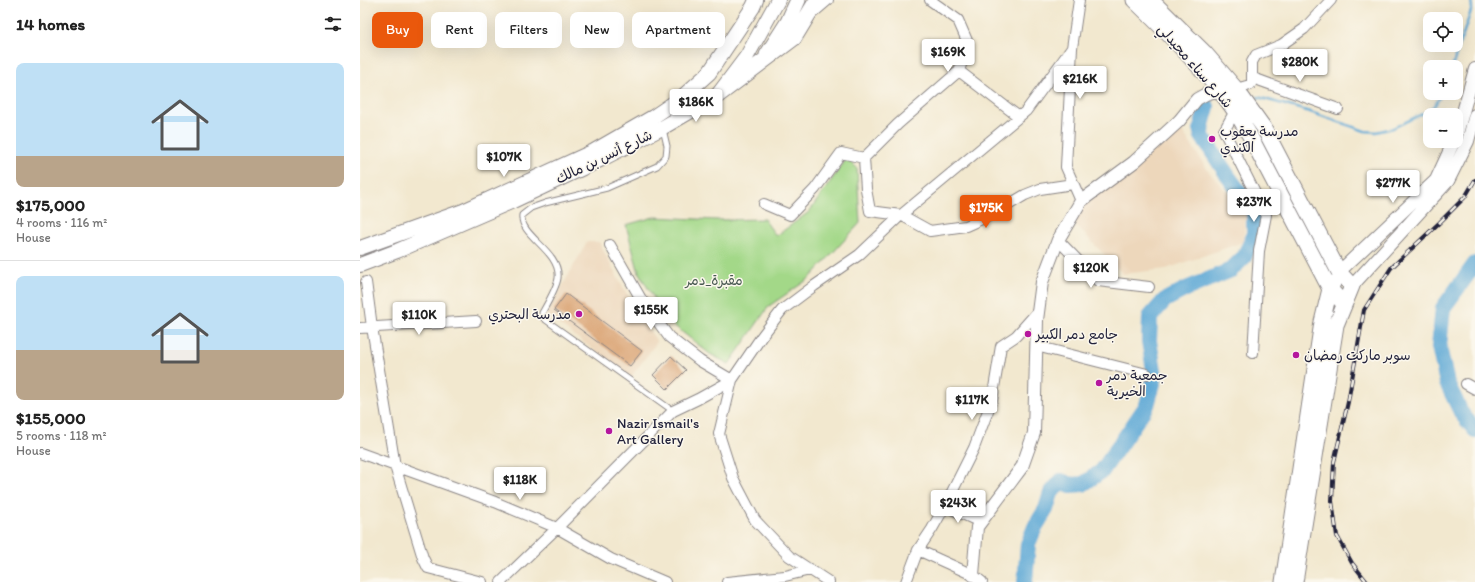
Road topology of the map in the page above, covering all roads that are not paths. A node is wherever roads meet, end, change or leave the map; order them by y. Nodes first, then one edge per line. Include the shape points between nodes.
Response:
1 (756, 0) edge
2 (778, 0) edge
3 (798, 0) edge
4 (817, 0) edge
5 (828, 0) edge
6 (930, 0) edge
7 (1079, 0) edge
8 (1134, 0) edge
9 (1151, 0) edge
10 (1331, 0) edge
11 (807, 19) junction
12 (1072, 48) junction
13 (761, 64) junction
14 (1475, 69) edge
15 (959, 71) junction
16 (1254, 78) junction
17 (1230, 92) junction
18 (717, 96) junction
19 (1338, 109) dead end
20 (1235, 111) junction
21 (1463, 112) edge
22 (1475, 115) edge
23 (1019, 116) junction
24 (652, 117) junction
25 (661, 129) junction
26 (1451, 148) edge
27 (864, 158) junction
28 (1073, 184) junction
29 (1081, 201) junction
30 (764, 204) dead end
31 (901, 215) junction
32 (1058, 240) junction
33 (610, 245) dead end
34 (360, 248) edge
35 (360, 265) edge
36 (1339, 272) junction
37 (366, 282) dead end
38 (1352, 286) junction
39 (1149, 287) dead end
40 (1330, 289) junction
41 (1344, 304) junction
42 (1038, 310) junction
43 (476, 321) dead end
44 (372, 327) junction
45 (360, 328) edge
46 (1036, 346) junction
47 (1253, 353) dead end
48 (1147, 374) dead end
49 (732, 380) junction
50 (673, 411) junction
51 (360, 453) edge
52 (395, 466) junction
53 (946, 506) junction
54 (980, 522) junction
55 (557, 528) junction
56 (918, 550) junction
57 (810, 570) junction
58 (978, 578) edge
59 (482, 582) edge
60 (501, 582) edge
61 (665, 582) edge
62 (727, 582) edge
63 (829, 582) edge
64 (906, 582) edge
65 (1284, 582) edge
66 (1295, 582) edge

1 - 24 main road, شارع أنس بن مالك via 709,73 681,98
2 - 18 main road, شارع أنس بن مالك via 747,56
3 - 13 main road via 788,22
4 - 11 main road
5 - 11 street
6 - 15 street via 958,20 968,43
7 - 12 street
8 - 17 main road, شارع سناء محيدلي
9 - 17 main road via 1204,52
10 - 16 street via 1304,29 1281,45 1256,55 1252,62
11 - 13 main road via 794,38
12 - 23 street via 1026,111
12 - 28 street via 1066,167
13 - 18 main road
14 - 21 street
15 - 23 street
15 - 27 street via 898,124
16 - 17 street via 1250,85
16 - 19 street
17 - 20 main road, شارع سناء محيدلي
17 - 29 street via 1216,91 1197,99 1178,122 1134,162
17 - 36 main road via 1264,128
18 - 25 main road, شارع أنس بن مالك
20 - 40 main road, شارع سناء محيدلي
20 - 47 street via 1224,131 1266,215 1259,251
22 - 38 street via 1468,141 1448,181
23 - 31 street
24 - 25 main road
24 - 34 main road, شارع أنس بن مالك via 594,151 463,211
25 - 35 main road, شارع أنس بن مالك via 513,201
25 - 50 lane via 667,146 666,156 658,166 607,188 545,203 526,212 521,219 528,231 554,260 558,270 558,280 542,312 543,318
26 - 36 street via 1436,180
27 - 30 street via 841,153 815,189 790,215
27 - 31 street via 870,211
28 - 29 street
28 - 31 street via 1040,189 966,226 930,231
29 - 32 street
31 - 49 street via 859,255 782,310
32 - 39 street via 1098,281
32 - 42 street via 1042,282
33 - 49 street via 641,299 669,337 700,361
36 - 38 main road
36 - 40 main road
37 - 44 street
38 - 41 main road
40 - 41 main road, شارع سناء محيدلي
40 - 65 main road via 1322,322
41 - 66 main road via 1336,325
42 - 46 street
42 - 53 street via 1016,336 1001,346 992,400 974,448
43 - 44 street
44 - 45 street
44 - 52 street
46 - 48 street
46 - 54 street via 1034,433 1022,467
49 - 50 street
49 - 57 street via 719,434 733,478 755,520 789,556
50 - 55 street
51 - 52 street
52 - 55 street via 495,502
52 - 59 street via 428,568
53 - 54 street
53 - 56 street
54 - 58 street via 977,527
55 - 60 street
55 - 61 street via 611,559
56 - 58 street
56 - 64 street
57 - 62 street via 785,576
57 - 63 street

